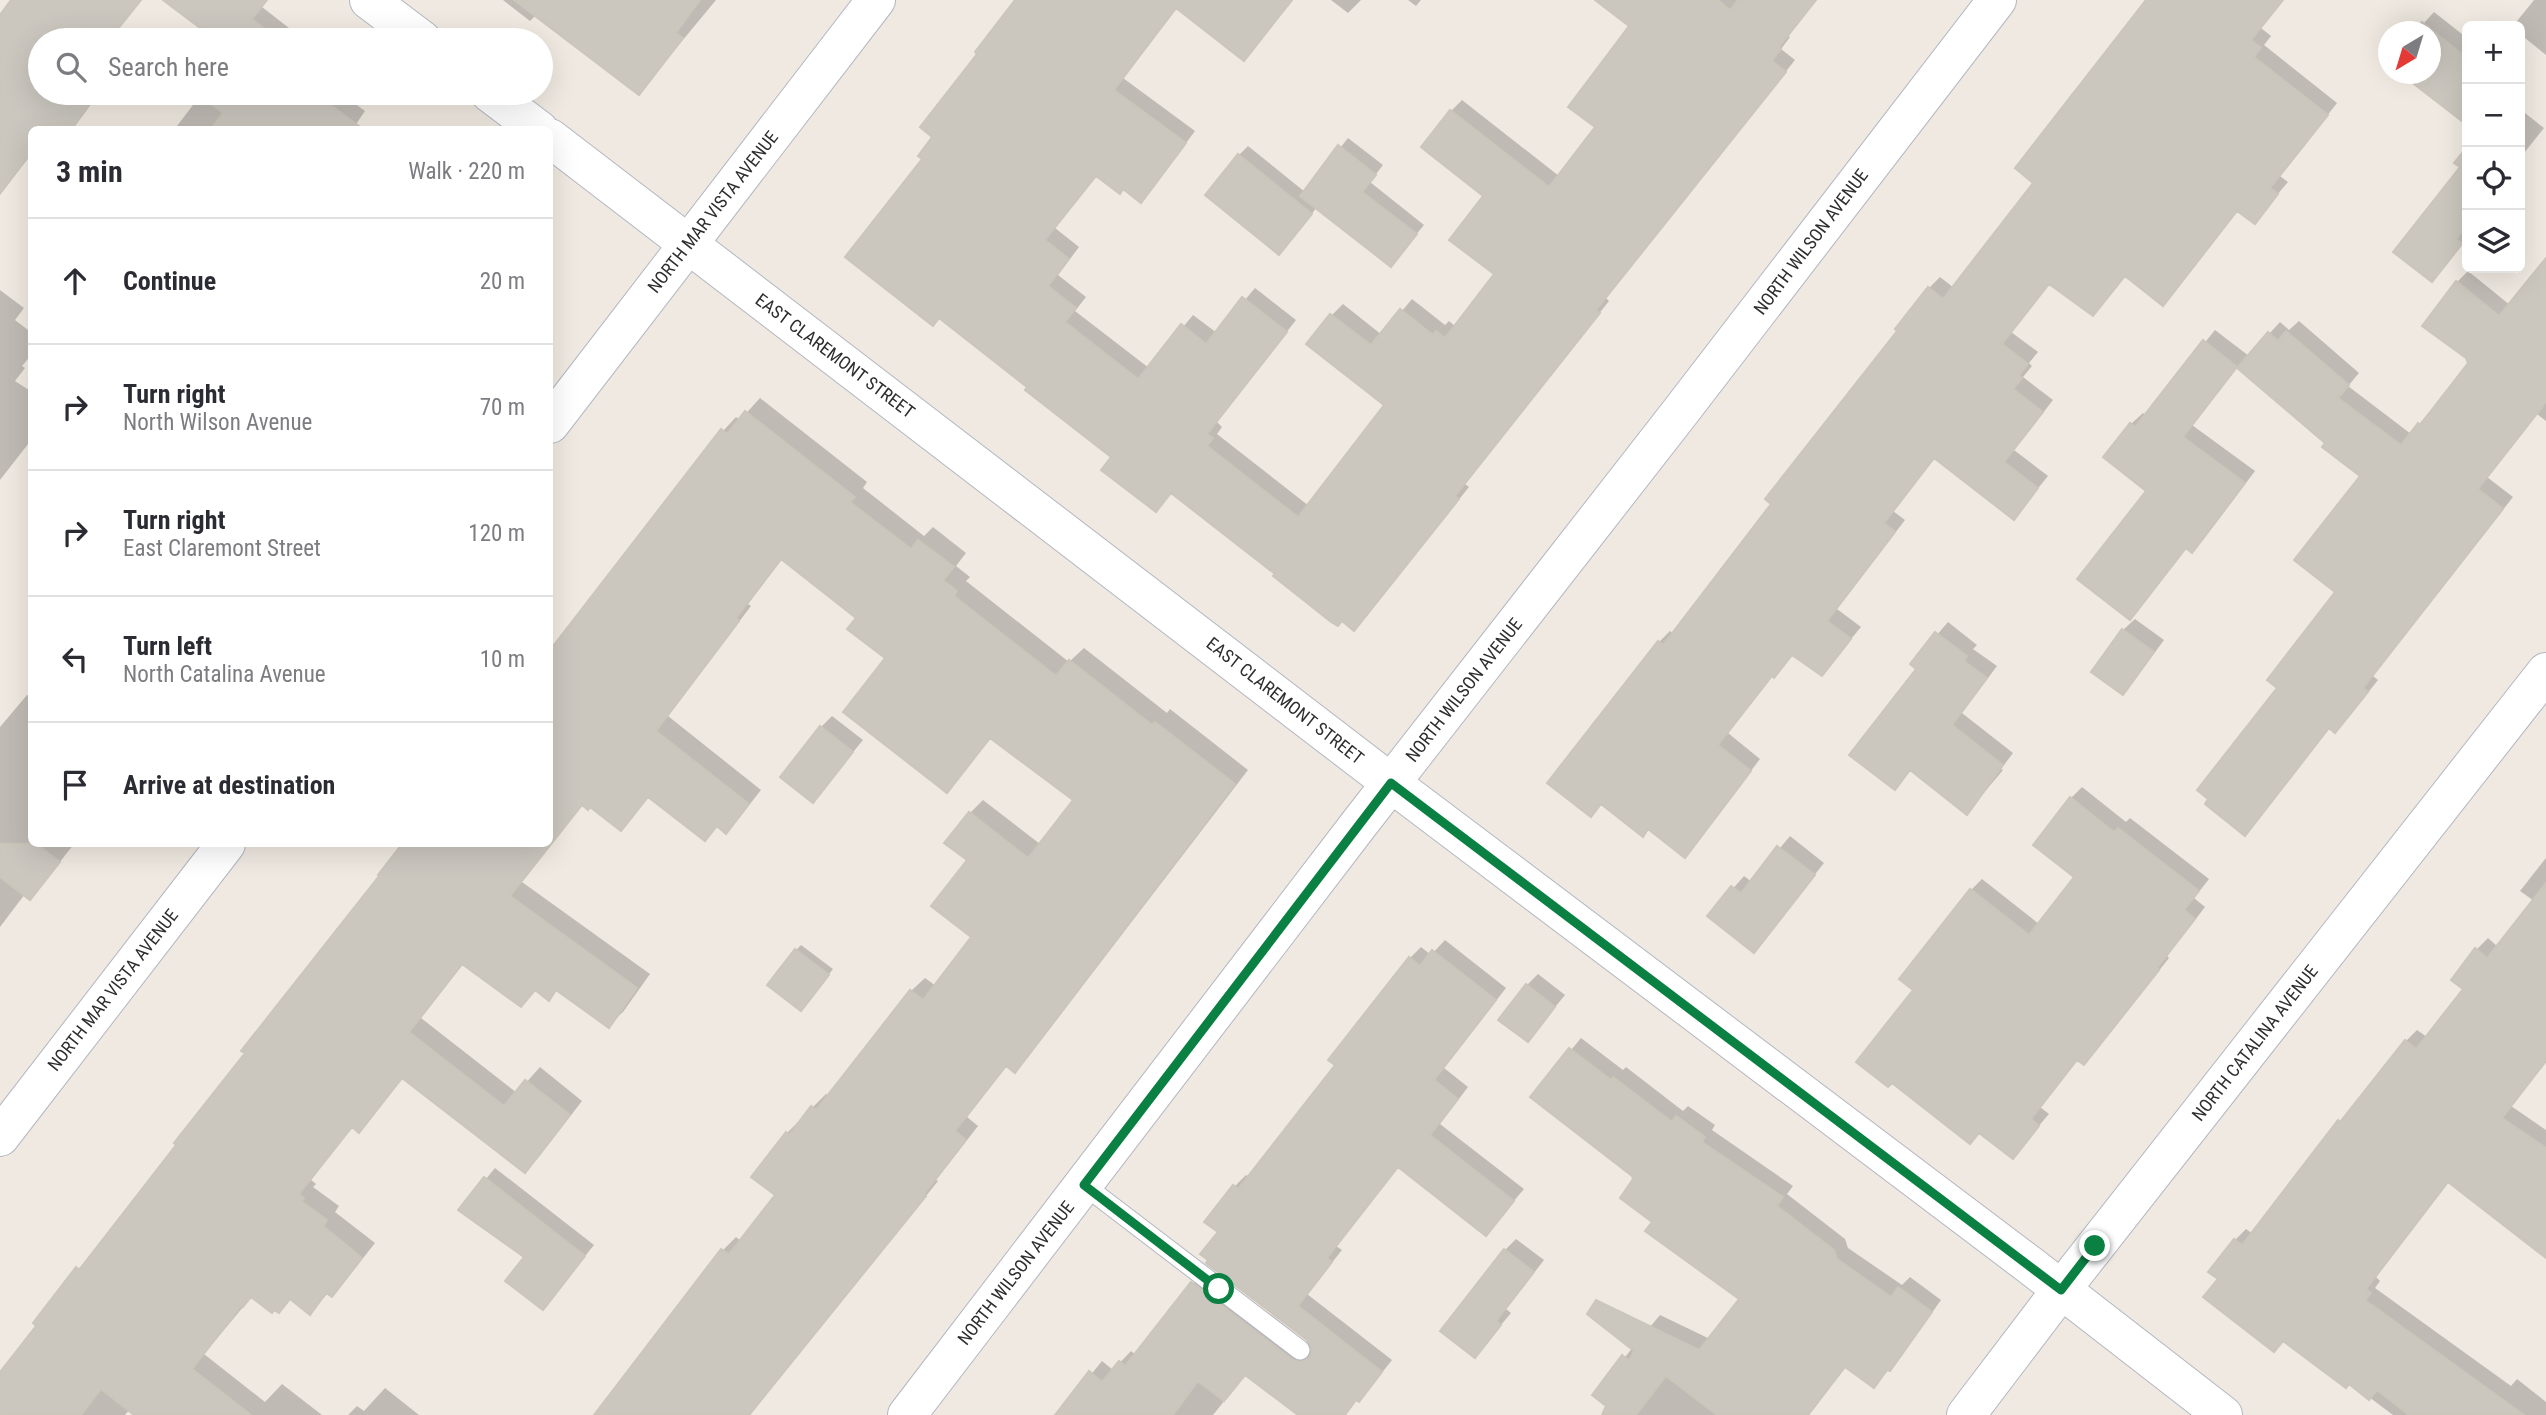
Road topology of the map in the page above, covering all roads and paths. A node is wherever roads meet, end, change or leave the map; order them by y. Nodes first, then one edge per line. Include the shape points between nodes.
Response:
1 (369, 0) edge
2 (876, 0) edge
3 (1997, 0) edge
4 (406, 28) edge
5 (506, 105) edge
6 (533, 126) edge
7 (553, 140) edge
8 (689, 244) junction
9 (553, 420) edge
10 (2546, 672) edge
11 (1391, 783) junction
12 (224, 847) edge
13 (0, 1137) edge
14 (1084, 1185) junction
15 (2061, 1290) junction
16 (1300, 1350) dead end
17 (907, 1415) edge
18 (1966, 1415) edge
19 (2223, 1415) edge

1 - 4 street
2 - 8 street, NORTH MAR VISTA AVENUE
3 - 11 street, NORTH WILSON AVENUE
5 - 6 street
7 - 8 street, EAST CLAREMONT STREET
8 - 9 street, NORTH MAR VISTA AVENUE
8 - 11 street, EAST CLAREMONT STREET
10 - 15 street, NORTH CATALINA AVENUE
11 - 14 street, NORTH WILSON AVENUE
11 - 15 street, EAST CLAREMONT STREET
12 - 13 street, NORTH MAR VISTA AVENUE
14 - 16 lane
14 - 17 street, NORTH WILSON AVENUE
15 - 18 street, NORTH CATALINA AVENUE
15 - 19 street, EAST CLAREMONT STREET

